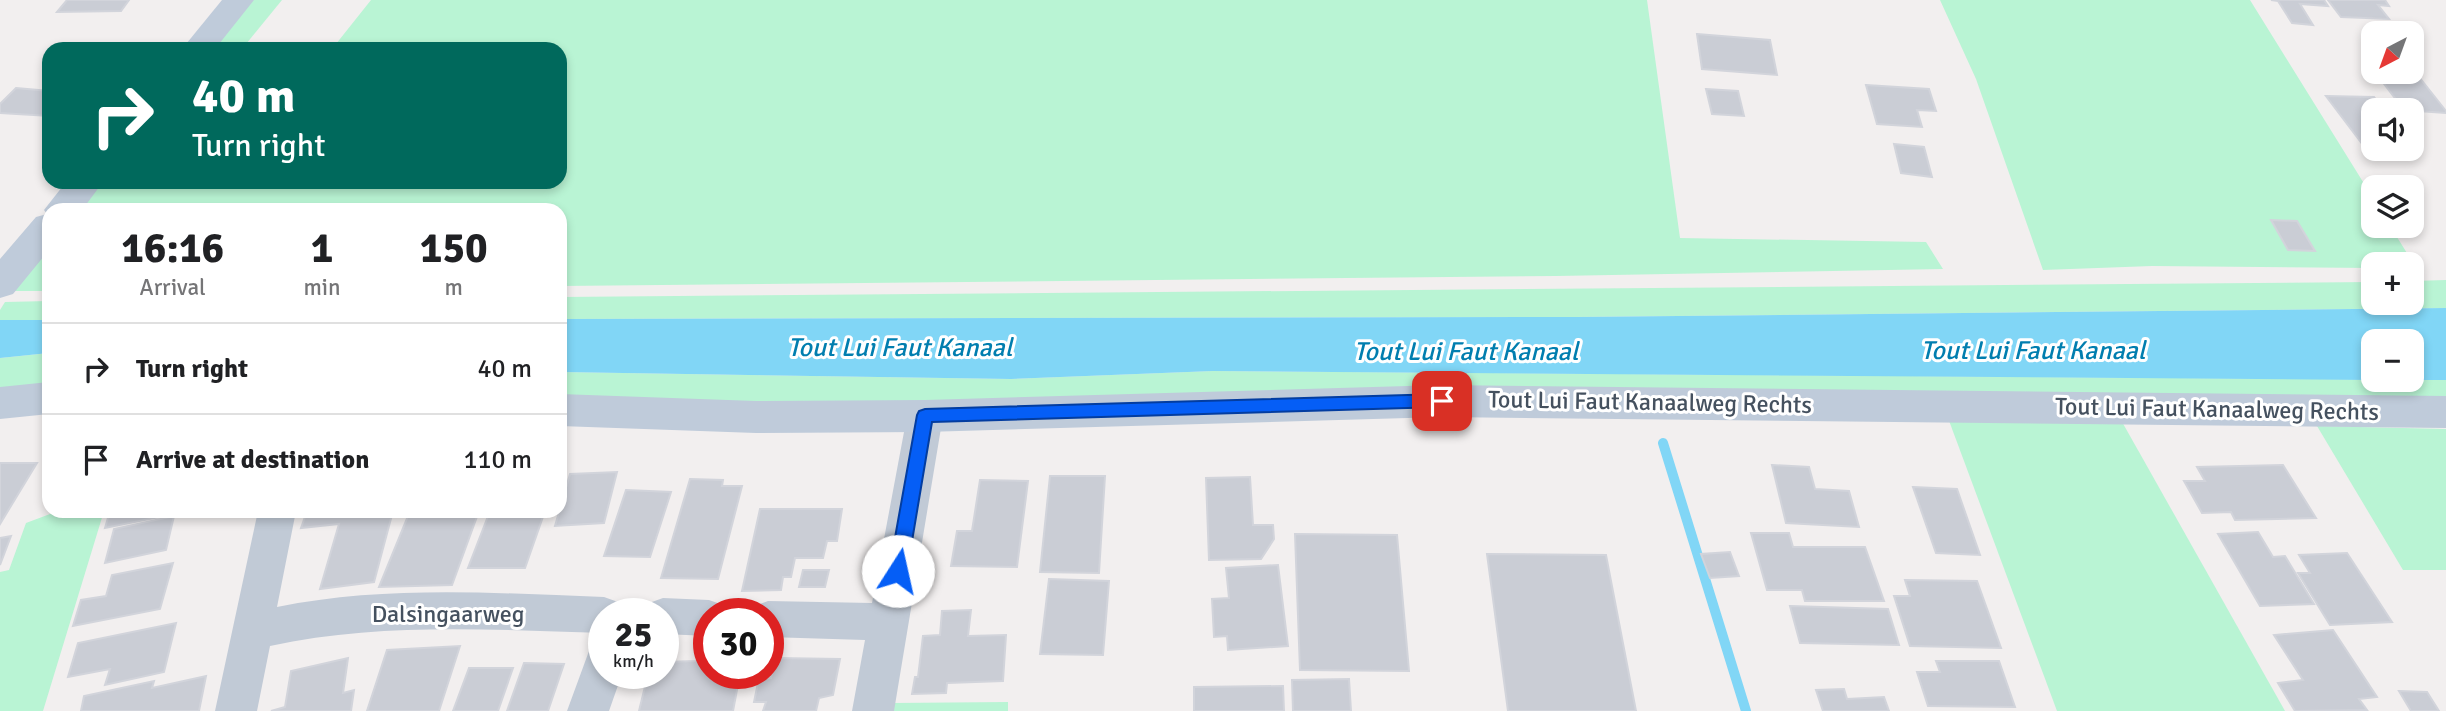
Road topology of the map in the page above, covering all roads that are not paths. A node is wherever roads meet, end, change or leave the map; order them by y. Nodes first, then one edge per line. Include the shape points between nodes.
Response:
1 (239, 0) edge
2 (204, 42) edge
3 (80, 189) edge
4 (68, 203) edge
5 (42, 234) edge
6 (0, 284) edge
7 (42, 399) edge
8 (0, 403) edge
9 (567, 410) edge
10 (2446, 412) edge
11 (925, 415) junction
12 (276, 518) edge
13 (588, 615) edge
14 (784, 619) edge
15 (889, 622) junction
16 (253, 631) junction
17 (595, 689) edge
18 (236, 711) edge
19 (587, 711) edge
20 (873, 711) edge

1 - 2 street
3 - 4 street
5 - 6 street
7 - 8 street
9 - 11 street, Tout Lui Faut Kanaalweg Rechts via 756,417
10 - 11 street, Tout Lui Faut Kanaalweg Rechts via 1442,401
11 - 15 street
12 - 16 street
13 - 16 street, Dalsingaarweg via 406,609 286,622
14 - 15 street
15 - 20 street
16 - 18 street
17 - 19 street

